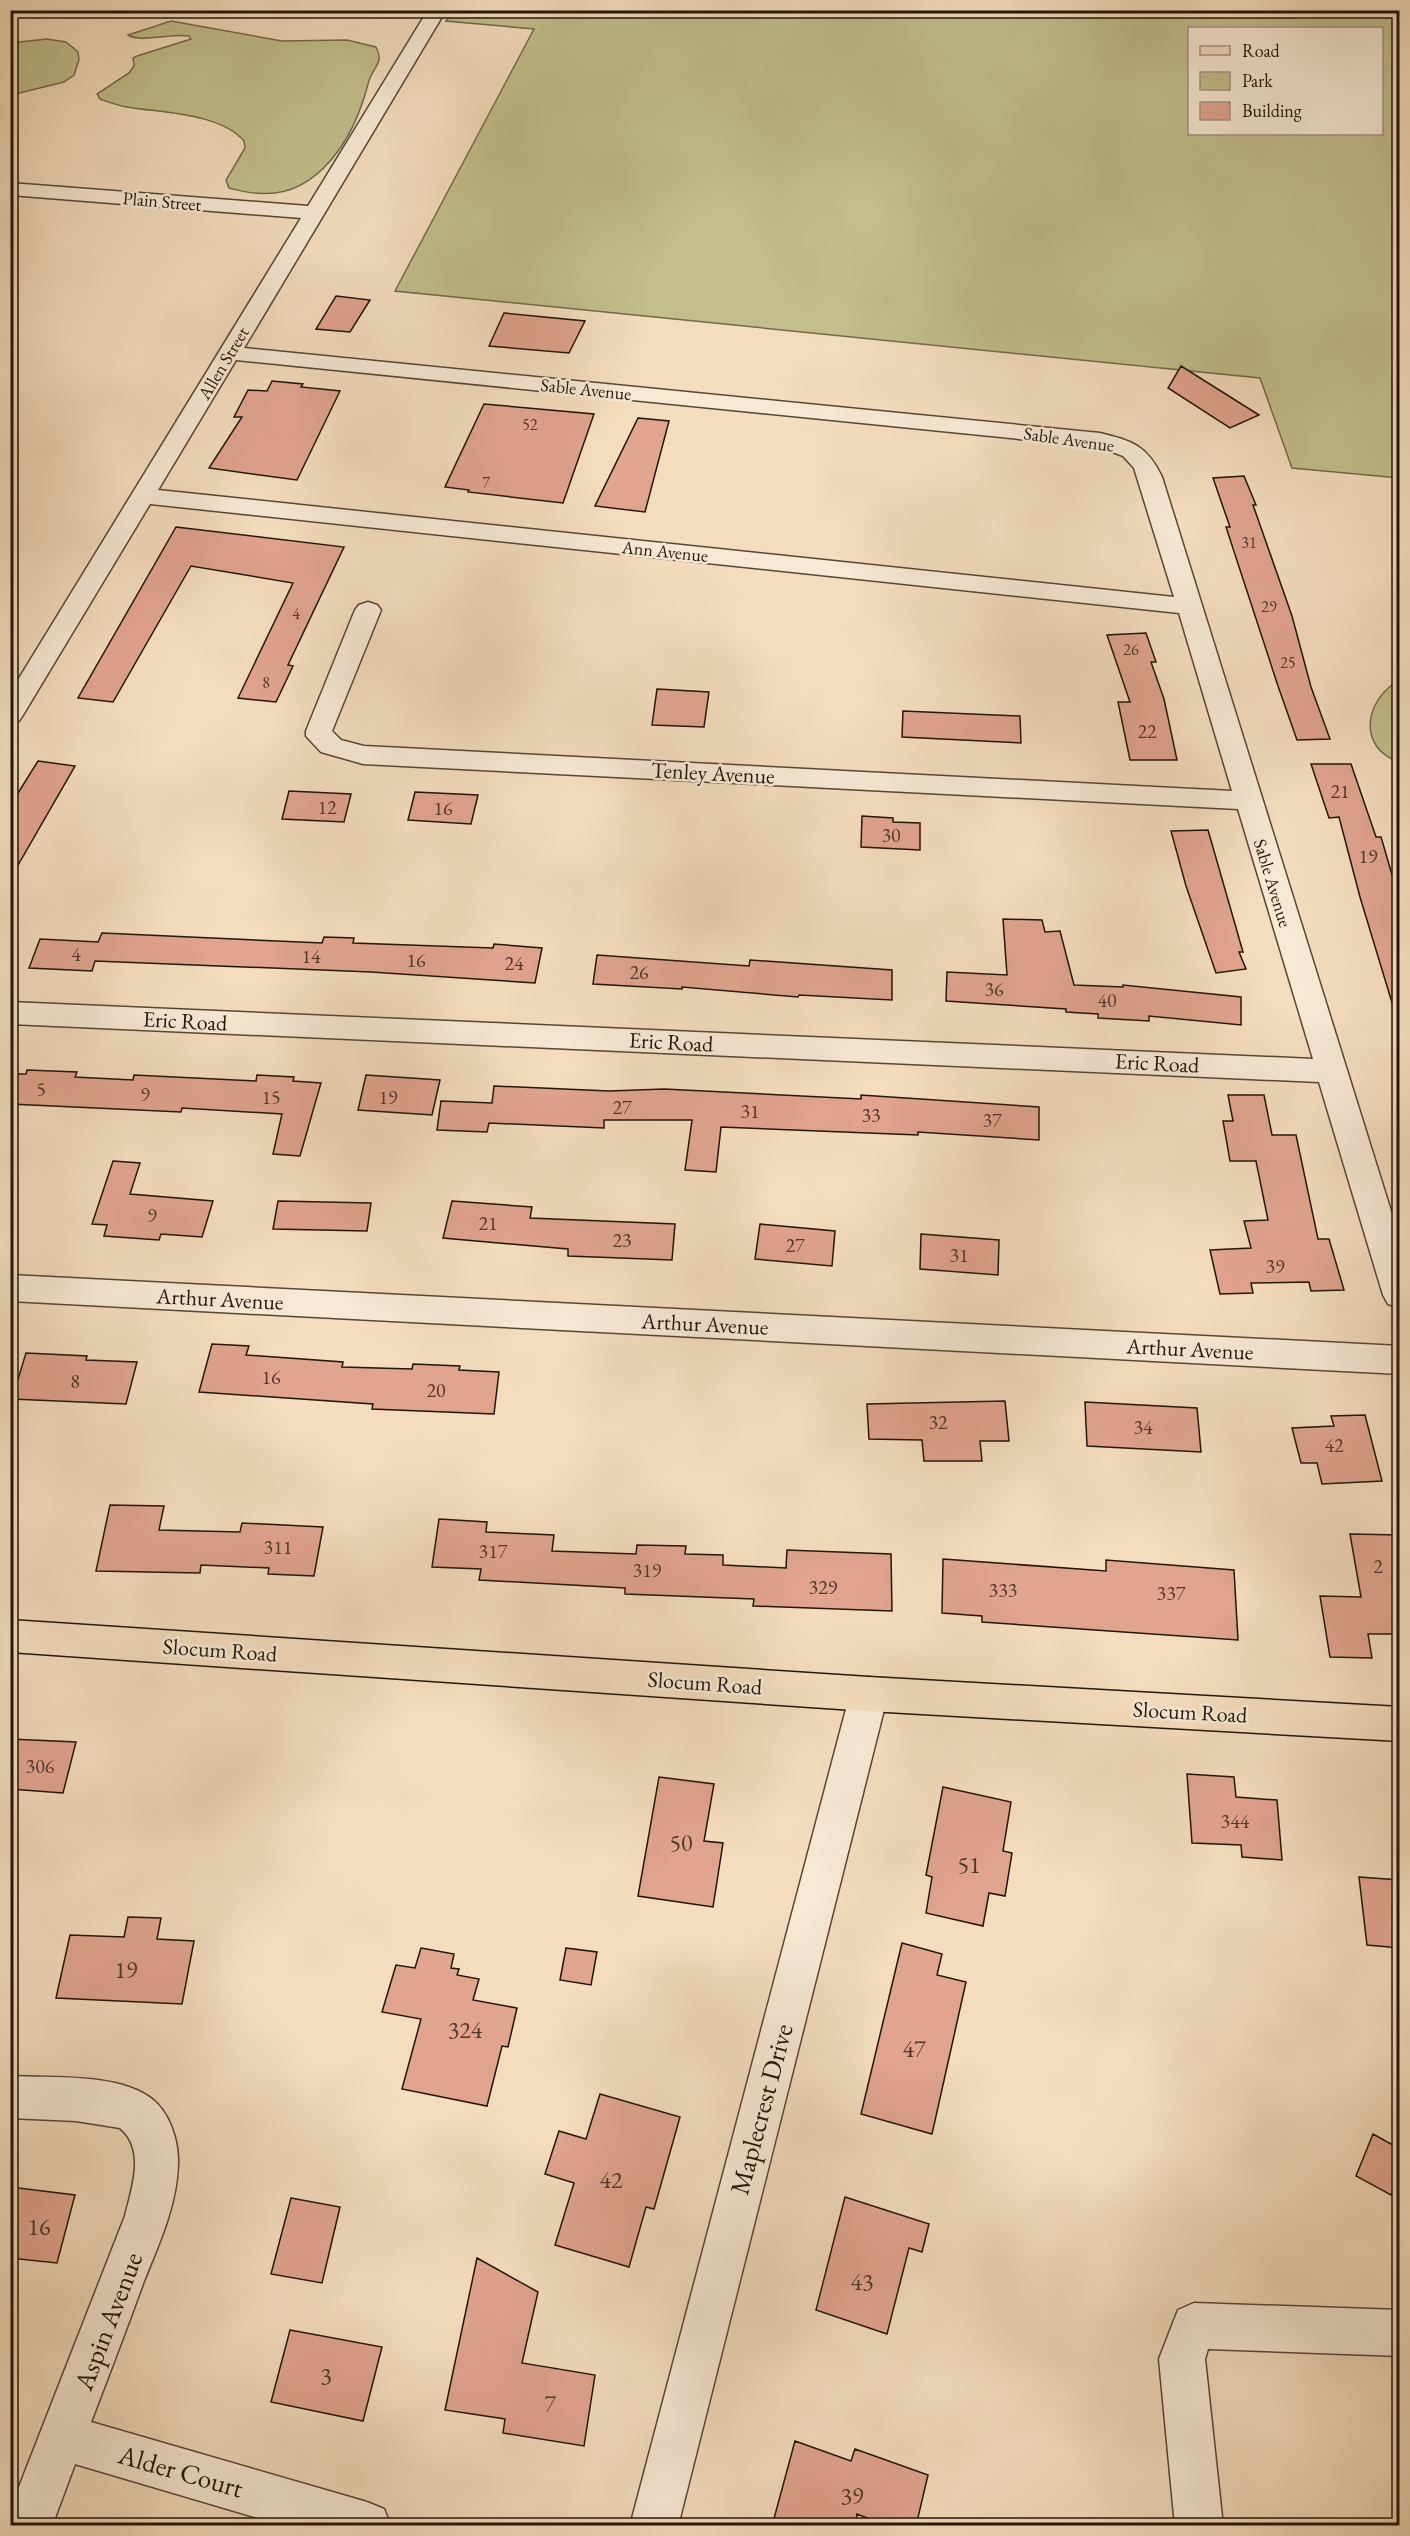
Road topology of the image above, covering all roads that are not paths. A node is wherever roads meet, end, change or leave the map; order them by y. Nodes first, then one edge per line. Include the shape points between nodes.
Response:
1 (437, 10) edge
2 (10, 189) edge
3 (314, 213) junction
4 (229, 353) junction
5 (142, 496) junction
6 (1188, 606) junction
7 (368, 610) dead end
8 (10, 715) edge
9 (1247, 801) junction
10 (10, 1013) edge
11 (1331, 1071) junction
12 (10, 1288) edge
13 (1400, 1295) edge
14 (1400, 1360) edge
15 (10, 1636) edge
16 (869, 1694) junction
17 (1400, 1724) edge
18 (10, 2097) edge
19 (1400, 2333) edge
20 (64, 2437) junction
21 (28, 2526) edge
22 (367, 2526) edge
23 (654, 2526) edge
24 (1199, 2526) edge

1 - 3 street, Allen Street
2 - 3 street, Plain Street
3 - 4 street, Allen Street
4 - 5 street, Allen Street
4 - 6 street, Sable Avenue via 1111,443 1130,449 1145,465
5 - 6 street, Ann Avenue
5 - 8 street, Allen Street
6 - 9 street, Sable Avenue
7 - 9 street, Tenley Avenue via 319,731 319,736 331,746 363,755
9 - 11 street, Sable Avenue
10 - 11 street, Eric Road
11 - 13 street, Sable Avenue
12 - 14 street, Arthur Avenue
15 - 16 main road, Slocum Road
16 - 17 main road, Slocum Road
16 - 23 street, Maplecrest Drive
18 - 20 street, Aspin Avenue via 122,2106 138,2114 156,2144 157,2167 147,2216
19 - 24 street via 1194,2326 1182,2359
20 - 21 street, Aspin Avenue
20 - 22 street, Alder Court

